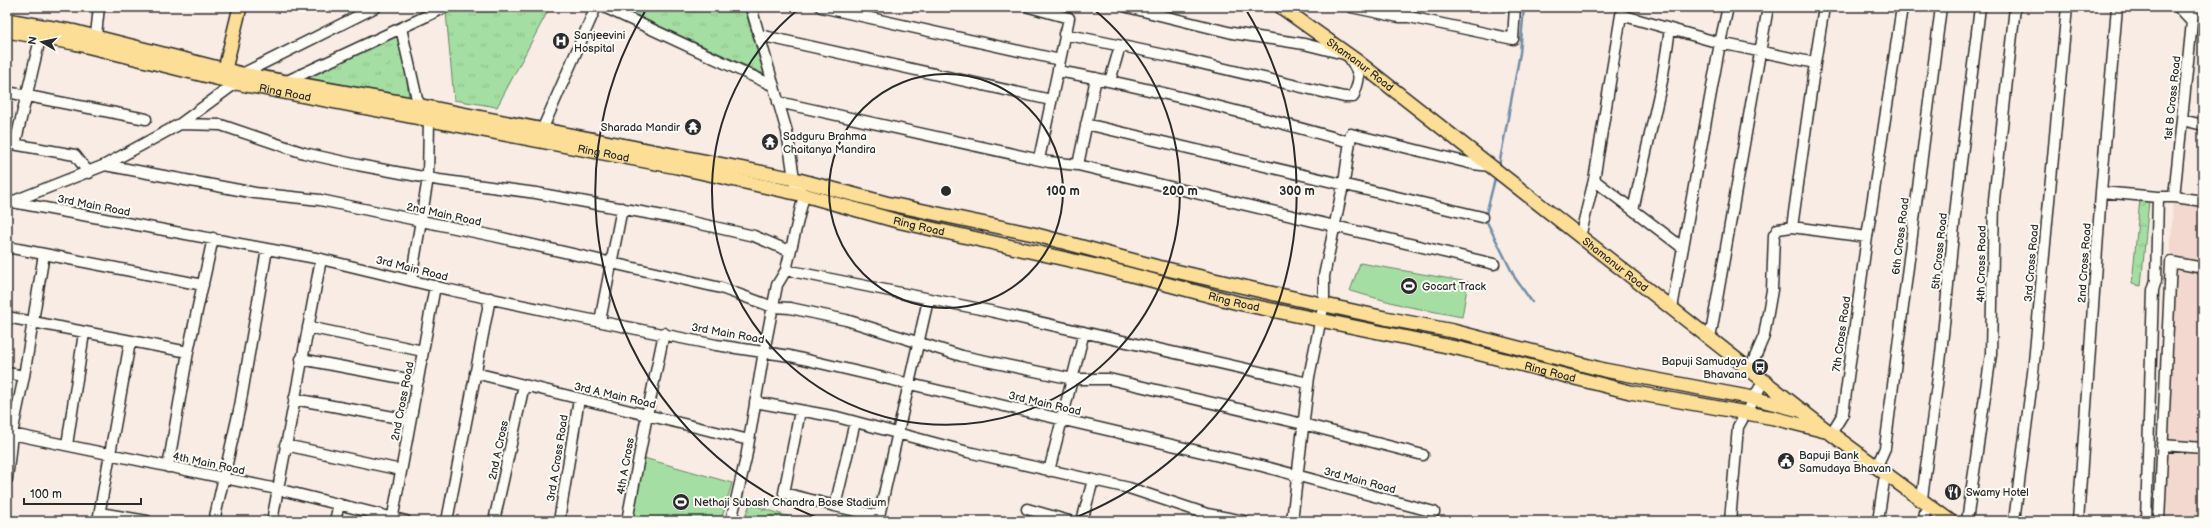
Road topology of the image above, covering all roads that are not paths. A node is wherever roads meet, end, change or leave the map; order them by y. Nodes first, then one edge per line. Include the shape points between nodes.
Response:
1 (99, 7) edge
2 (240, 7) edge
3 (376, 7) edge
4 (446, 7) edge
5 (596, 7) edge
6 (604, 7) edge
7 (751, 7) edge
8 (821, 7) edge
9 (1029, 7) edge
10 (1127, 7) edge
11 (1281, 7) edge
12 (1351, 7) edge
13 (1515, 7) edge
14 (1728, 7) edge
15 (1768, 7) edge
16 (1824, 7) edge
17 (1902, 7) edge
18 (1941, 7) edge
19 (1980, 7) edge
20 (2016, 7) edge
21 (2067, 7) edge
22 (2117, 7) edge
23 (2178, 7) edge
24 (2195, 7) edge
25 (1295, 11) edge
26 (1400, 12) edge
27 (7, 20) edge
28 (2192, 22) junction
29 (401, 28) junction
30 (1670, 29) junction
31 (7, 31) edge
32 (1064, 34) junction
33 (759, 35) junction
34 (39, 36) junction
35 (95, 42) junction
36 (1720, 43) junction
37 (1120, 46) junction
38 (1760, 51) junction
39 (1348, 55) junction
40 (1060, 60) junction
41 (1816, 63) junction
42 (225, 70) junction
43 (1058, 71) junction
44 (1096, 78) junction
45 (239, 79) junction
46 (1110, 81) junction
47 (285, 82) junction
48 (774, 86) junction
49 (7, 92) edge
50 (26, 96) junction
51 (1051, 100) junction
52 (778, 102) junction
53 (421, 106) junction
54 (146, 119) dead end
55 (429, 120) junction
56 (2182, 120) junction
57 (180, 124) junction
58 (1086, 124) junction
59 (2203, 125) edge
60 (542, 130) junction
61 (1350, 142) junction
62 (11, 144) edge
63 (1039, 159) junction
64 (105, 165) junction
65 (1078, 165) junction
66 (1494, 170) junction
67 (89, 173) junction
68 (428, 178) junction
69 (795, 179) junction
70 (1594, 180) junction
71 (1343, 185) junction
72 (2101, 192) junction
73 (804, 195) junction
74 (2158, 197) junction
75 (2174, 197) junction
76 (2203, 201) edge
77 (9, 202) edge
78 (622, 208) junction
79 (1633, 210) junction
80 (1482, 217) dead end
81 (420, 221) junction
82 (1335, 226) junction
83 (1792, 227) junction
84 (1580, 237) junction
85 (1867, 237) junction
86 (213, 238) junction
87 (7, 247) edge
88 (1683, 248) junction
89 (267, 249) junction
90 (789, 252) junction
91 (44, 254) junction
92 (320, 259) junction
93 (610, 264) junction
94 (1494, 264) dead end
95 (2203, 268) edge
96 (786, 270) junction
97 (411, 280) junction
98 (203, 285) junction
99 (435, 286) junction
100 (490, 298) junction
101 (928, 300) junction
102 (1324, 303) junction
103 (773, 307) junction
104 (1672, 308) junction
105 (7, 317) edge
106 (1322, 320) junction
107 (600, 321) junction
108 (32, 324) junction
109 (308, 327) junction
110 (1084, 332) junction
111 (84, 333) junction
112 (664, 334) junction
113 (1710, 339) junction
114 (130, 342) junction
115 (918, 343) junction
116 (423, 351) junction
117 (188, 352) junction
118 (764, 353) junction
119 (301, 359) junction
120 (1750, 369) junction
121 (7, 372) edge
122 (475, 373) junction
123 (24, 376) junction
124 (1073, 379) junction
125 (1764, 380) junction
126 (418, 381) junction
127 (1308, 383) junction
128 (909, 384) junction
129 (524, 385) junction
130 (1753, 398) junction
131 (294, 399) junction
132 (579, 399) junction
133 (755, 402) junction
134 (1783, 406) junction
135 (800, 411) junction
136 (1803, 411) junction
137 (1746, 413) junction
138 (647, 415) junction
139 (410, 420) junction
140 (1061, 420) junction
141 (856, 422) junction
142 (1303, 424) junction
143 (1826, 431) junction
144 (10, 434) edge
145 (897, 434) junction
146 (749, 440) junction
147 (285, 444) junction
148 (67, 445) junction
149 (2162, 445) junction
150 (2203, 448) edge
151 (110, 454) junction
152 (1423, 455) dead end
153 (1877, 466) junction
154 (168, 467) junction
155 (401, 470) junction
156 (1049, 471) junction
157 (1297, 476) junction
158 (224, 478) junction
159 (7, 479) edge
160 (1093, 480) junction
161 (1884, 481) junction
162 (277, 489) junction
163 (1922, 498) junction
164 (338, 504) junction
165 (835, 506) junction
166 (1028, 509) dead end
167 (1434, 512) dead end
168 (1925, 516) edge
169 (99, 517) edge
170 (1207, 517) edge
171 (392, 519) edge
172 (879, 519) edge
173 (147, 521) edge
174 (214, 521) edge
175 (272, 521) edge
176 (335, 521) edge
177 (406, 521) edge
178 (447, 521) edge
179 (494, 521) edge
180 (559, 521) edge
181 (627, 521) edge
182 (731, 521) edge
183 (1069, 521) edge
184 (1082, 521) edge
185 (1244, 521) edge
186 (1292, 521) edge
187 (1730, 521) edge
188 (1878, 521) edge
189 (1936, 521) edge
190 (1950, 521) edge
191 (1967, 521) edge
192 (2014, 521) edge
193 (2078, 521) edge
194 (2146, 521) edge
195 (2159, 521) edge

1 - 35 street
2 - 42 main road
3 - 45 street
4 - 29 street
5 - 60 street
6 - 48 street
7 - 33 street
8 - 40 street
9 - 32 street via 1069,18
10 - 39 street via 1232,33 1304,44
11 - 25 main road, Shamanur Road
12 - 26 street
13 - 26 street via 1513,40 1409,17
14 - 36 street
15 - 38 street
16 - 41 street
17 - 85 street, 7th Cross Road
18 - 153 street, 6th Cross Road via 1886,440
19 - 163 street, 5th Cross Road via 1957,196 1942,354
20 - 191 street, 4th Cross Road via 1994,200 1991,354
21 - 192 street, 3rd Cross Road via 2033,373
22 - 72 street, 2nd Cross Road
23 - 28 street
24 - 28 street, 1st B Cross Road
25 - 39 main road, Shamanur Road
27 - 35 main road, Ring Road
28 - 56 street, 1st B Cross Road
29 - 47 street
29 - 53 street
30 - 36 street
30 - 70 street via 1620,15
30 - 79 street via 1662,81
31 - 34 main road, Ring Road
32 - 37 street
32 - 40 street
33 - 48 street
33 - 51 street
34 - 35 main road, Ring Road
34 - 50 street
35 - 42 main road, Ring Road
35 - 45 main road, Ring Road
36 - 38 street
36 - 88 street
37 - 39 street via 1354,97 1360,75
37 - 46 street
38 - 41 street
38 - 113 street
39 - 66 main road, Shamanur Road
40 - 43 street
41 - 83 street
42 - 45 main road, Ring Road
43 - 44 street
43 - 51 street
44 - 46 street
44 - 58 street
45 - 47 main road, Ring Road
45 - 55 main road, Ring Road
45 - 57 street
46 - 61 street via 1260,117
47 - 53 main road, Ring Road
48 - 52 street
49 - 50 street
50 - 54 street
50 - 62 street
51 - 63 street
52 - 63 street
52 - 69 street via 787,132
53 - 55 street
53 - 60 main road, Ring Road
55 - 68 street
55 - 73 main road, Ring Road via 677,166
56 - 59 street
56 - 75 street, 1st B Cross Road
57 - 64 street
57 - 68 street via 221,125 304,153
58 - 65 street
58 - 71 street
60 - 69 main road, Ring Road
61 - 66 street via 1351,134
61 - 71 street
62 - 67 street via 75,155
63 - 65 street
64 - 67 street
64 - 81 street, 2nd Main Road via 255,193 320,200
65 - 82 street
66 - 84 main road, Shamanur Road
67 - 77 street
68 - 78 street
68 - 81 street
69 - 73 street via 795,185
69 - 102 main road, Ring Road via 886,203 1033,234 1154,266
70 - 79 street
70 - 84 street
71 - 80 street
71 - 82 street
72 - 74 street
72 - 193 street, 2nd Cross Road
73 - 90 street
73 - 106 main road, Ring Road via 890,220 1105,268 1238,303
74 - 75 street
74 - 194 street
75 - 76 street
77 - 86 street, 3rd Main Road
78 - 90 street via 754,236
78 - 93 street
79 - 88 street
81 - 93 street, 2nd Main Road
81 - 97 street
82 - 94 street
82 - 102 street via 1324,276
83 - 85 street
83 - 120 street via 1778,230 1774,235 1772,290 1764,336
84 - 104 main road, Shamanur Road
85 - 143 street, 7th Cross Road via 1843,414
86 - 89 street, 3rd Main Road
86 - 98 street
87 - 91 street
88 - 104 street
89 - 92 street, 3rd Main Road
89 - 158 street via 240,406
90 - 96 street
91 - 98 street
91 - 108 street
92 - 97 street, 3rd Main Road
92 - 109 street
93 - 103 street, 2nd Main Road via 721,288
93 - 107 street
95 - 149 street via 2171,262
96 - 101 street
96 - 103 street via 778,285
97 - 99 street, 3rd Main Road
98 - 117 street
99 - 100 street, 3rd Main Road
99 - 116 street, 2nd Cross Road
100 - 107 street, 3rd Main Road
100 - 122 street
101 - 110 street
101 - 115 street
102 - 106 street
102 - 130 main road, Ring Road via 1453,331 1604,370
103 - 115 street, 2nd Main Road via 846,320
103 - 118 street
104 - 113 main road, Shamanur Road
105 - 108 street
106 - 127 street
106 - 137 main road, Ring Road via 1505,359 1630,392
107 - 112 street, 3rd Main Road
108 - 111 street
108 - 123 street
109 - 116 street
109 - 119 street
110 - 124 street
110 - 127 street
111 - 114 street
111 - 148 street
112 - 118 street, 3rd Main Road
112 - 138 street, 4th A Cross
113 - 120 main road, Shamanur Road
114 - 117 street
114 - 151 street
115 - 124 street, 2nd Main Road via 962,356
115 - 128 street
116 - 126 street, 2nd Cross Road
117 - 154 street
118 - 128 street, 3rd Main Road via 790,356
118 - 133 street
119 - 126 street
119 - 131 street
120 - 125 main road, Shamanur Road
121 - 123 street
122 - 129 street, 3rd A Main Road
122 - 178 street
123 - 144 street
124 - 140 street
124 - 142 street, 2nd Main Road via 1109,379
125 - 130 street
125 - 136 main road, Shamanur Road
126 - 139 street, 2nd Cross Road
127 - 142 street
128 - 140 street, 3rd Main Road
128 - 145 street
129 - 132 street, 3rd A Main Road
129 - 179 street, 2nd A Cross
130 - 134 main road, Ring Road
130 - 137 street
131 - 139 street
131 - 147 street
132 - 138 street, 3rd A Main Road
132 - 180 street, 3rd A Cross Road
133 - 135 street
133 - 146 street
134 - 136 main road, Ring Road
134 - 143 main road, Shamanur Road
135 - 141 street
135 - 165 street via 784,493
136 - 143 main road, Shamanur Road
137 - 143 main road, Ring Road
137 - 187 street via 1738,427
138 - 146 street, 3rd A Main Road
138 - 181 street, 4th A Cross
139 - 155 street, 2nd Cross Road
140 - 156 street
140 - 157 street, 3rd Main Road
141 - 145 street
141 - 165 street
142 - 152 street, 2nd Main Road
142 - 157 street
143 - 153 main road, Shamanur Road
143 - 161 main road, Shamanur Road
144 - 148 street, 4th Main Road
144 - 159 street
145 - 156 street
145 - 172 street
146 - 182 street
147 - 155 street
147 - 162 street
148 - 151 street, 4th Main Road
149 - 150 street
149 - 195 street
151 - 154 street, 4th Main Road
151 - 169 street
153 - 163 main road, Shamanur Road
154 - 158 street, 4th Main Road
155 - 171 street, 2nd Cross Road
156 - 160 street
157 - 167 street, 3rd Main Road
157 - 186 street
158 - 162 street, 4th Main Road
158 - 174 street
160 - 170 street via 1129,488
160 - 184 street
161 - 168 main road, Shamanur Road
161 - 188 street
162 - 164 street, 4th Main Road
162 - 175 street
163 - 190 main road, Shamanur Road
164 - 171 street, 4th Main Road
164 - 176 street
165 - 172 street
166 - 183 street
168 - 189 main road, Shamanur Road
169 - 173 street
170 - 185 street
171 - 177 street, 4th Main Road

